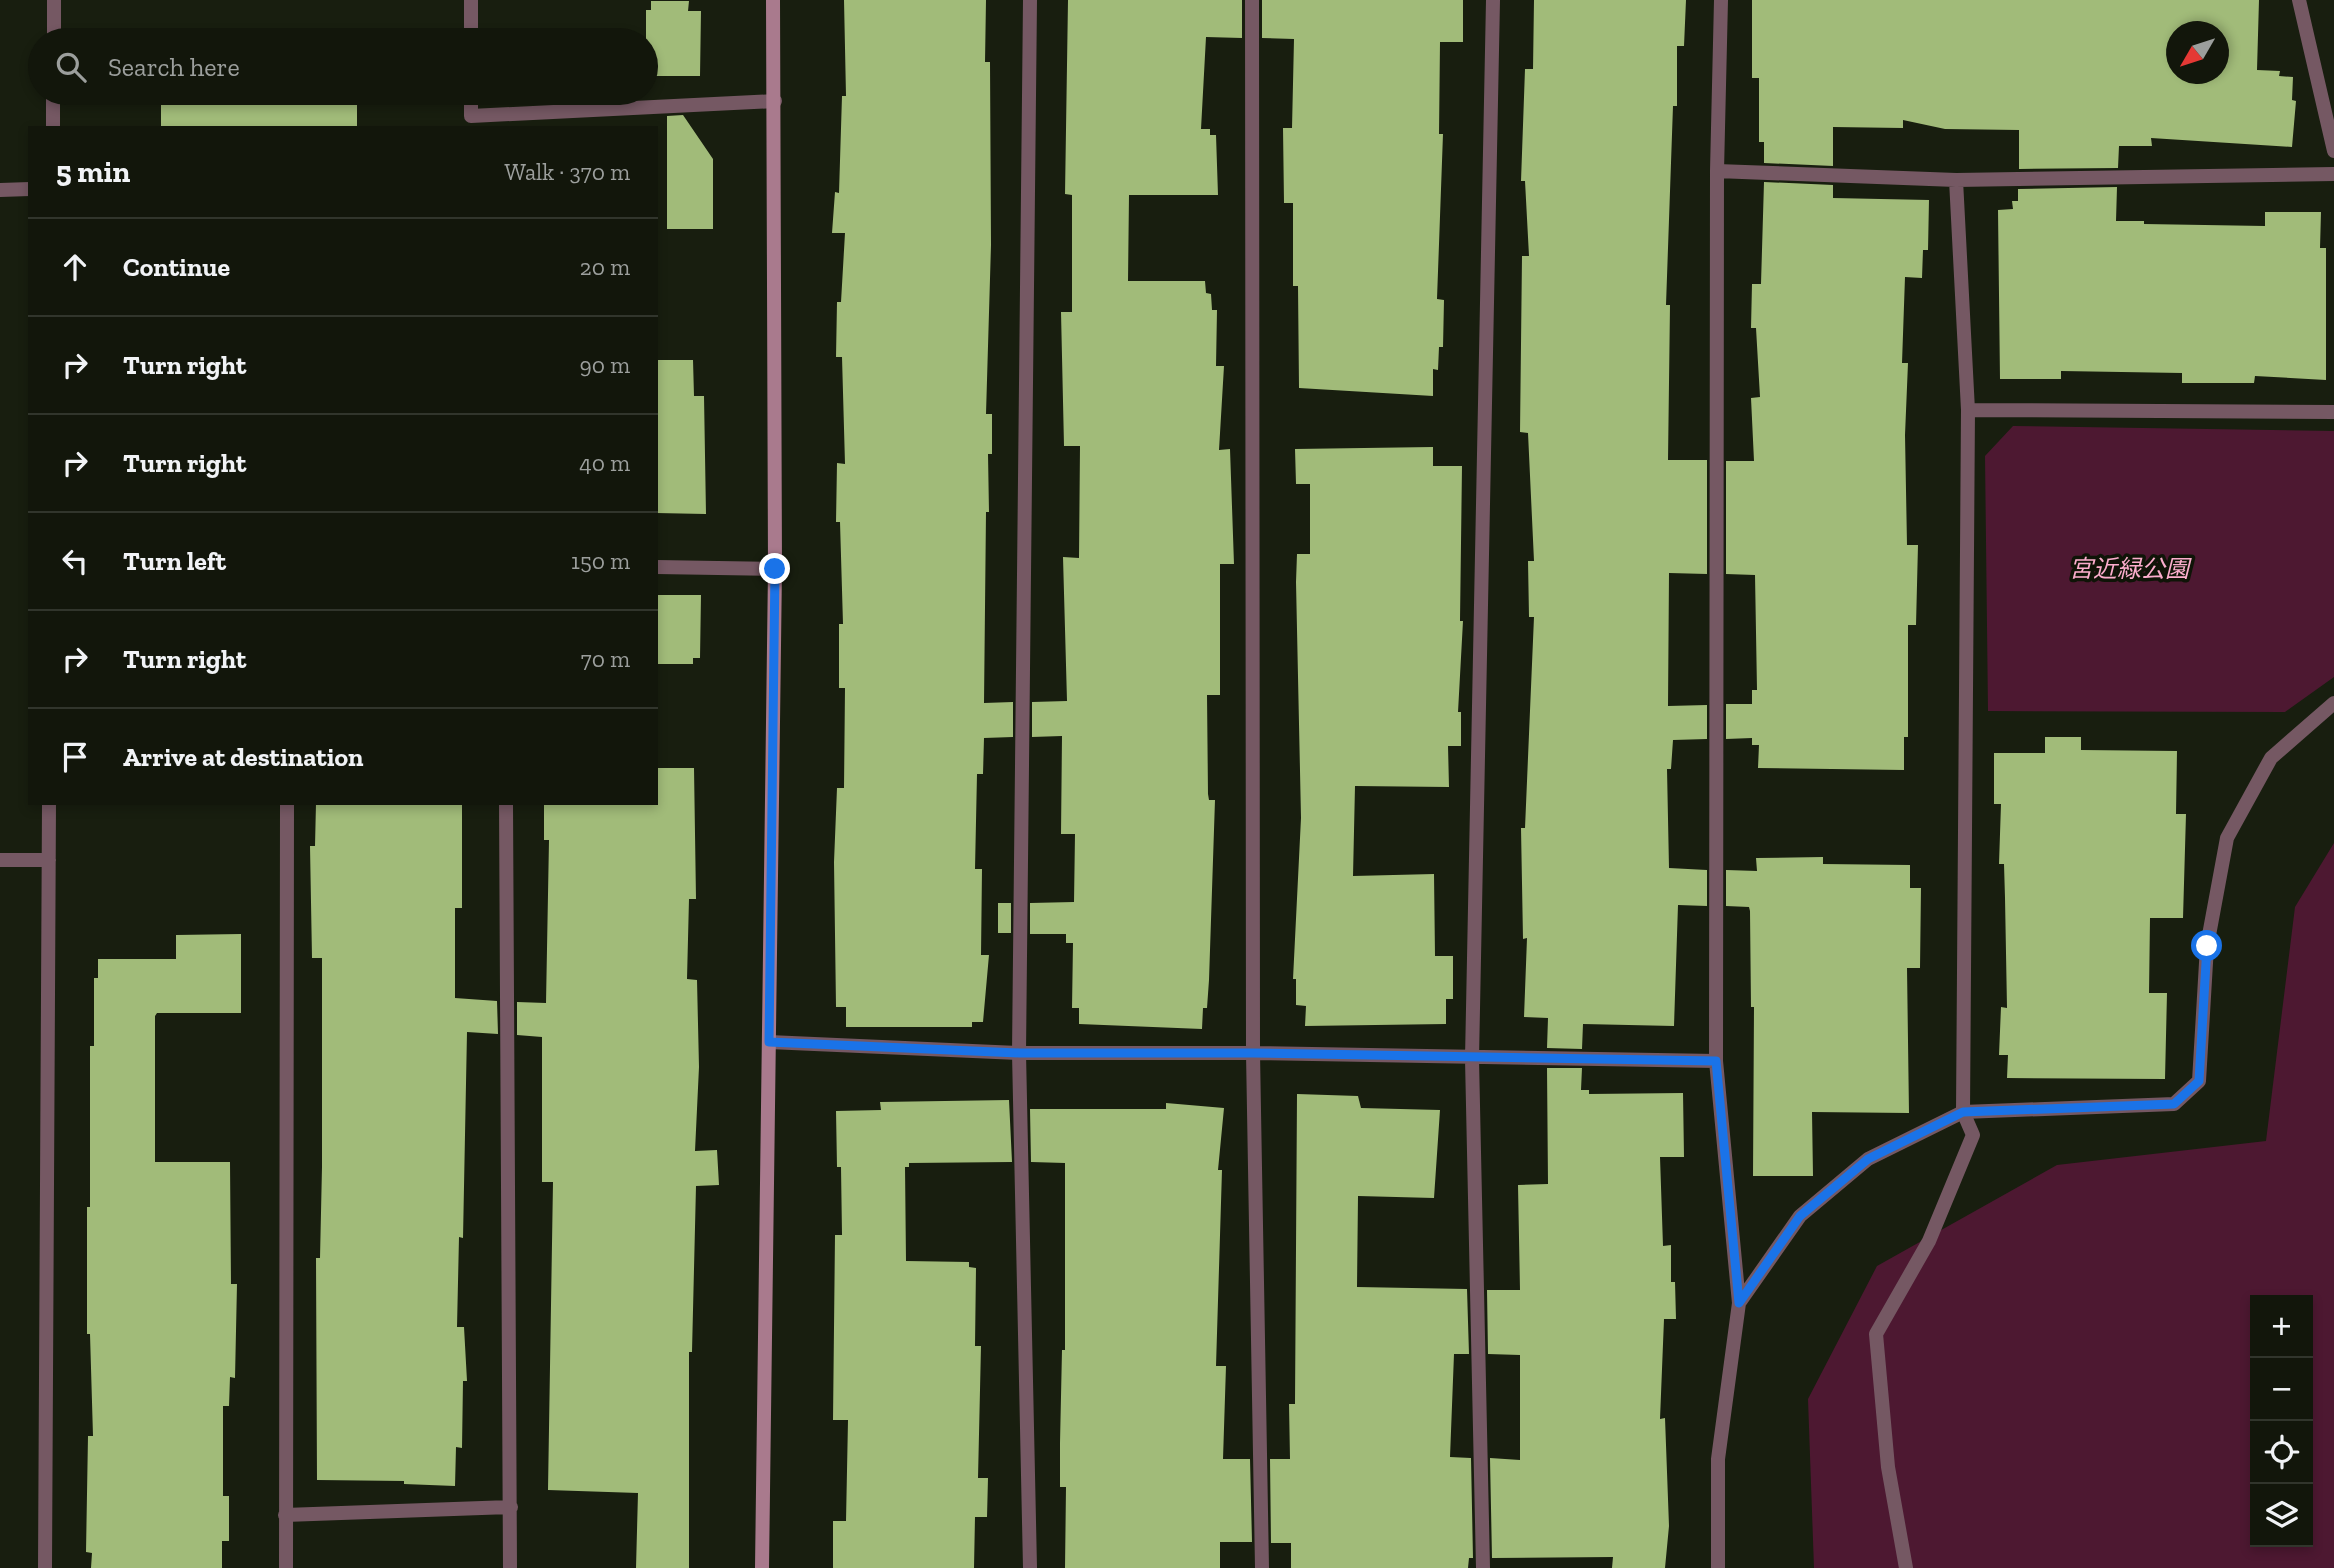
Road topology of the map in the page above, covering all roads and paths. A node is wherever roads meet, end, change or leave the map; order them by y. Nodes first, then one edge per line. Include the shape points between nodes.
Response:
1 (54, 0) edge
2 (471, 0) edge
3 (773, 0) edge
4 (1030, 0) edge
5 (1252, 0) edge
6 (1493, 0) edge
7 (1721, 0) edge
8 (2299, 0) edge
9 (54, 28) edge
10 (471, 28) edge
11 (775, 101) junction
12 (53, 105) edge
13 (471, 105) edge
14 (53, 126) edge
15 (2334, 151) edge
16 (1717, 171) junction
17 (2334, 174) edge
18 (1956, 180) junction
19 (28, 189) edge
20 (0, 190) edge
21 (1968, 410) junction
22 (2334, 412) edge
23 (658, 567) edge
24 (775, 569) junction
25 (2334, 704) edge
26 (49, 805) edge
27 (287, 805) edge
28 (506, 805) edge
29 (0, 860) edge
30 (49, 860) junction
31 (769, 1042) junction
32 (1019, 1053) junction
33 (1253, 1053) junction
34 (1472, 1059) junction
35 (1716, 1061) junction
36 (1963, 1112) junction
37 (1739, 1303) junction
38 (511, 1507) junction
39 (285, 1515) junction
40 (45, 1568) edge
41 (286, 1568) edge
42 (510, 1568) edge
43 (762, 1568) edge
44 (1030, 1568) edge
45 (1262, 1568) edge
46 (1483, 1568) edge
47 (1718, 1568) edge
48 (1906, 1568) edge

1 - 9 street
2 - 10 street
3 - 11 street
4 - 32 street
5 - 33 street
6 - 34 street
7 - 16 street
8 - 15 street
11 - 13 street via 471,116
11 - 24 street
12 - 14 street
16 - 18 street
16 - 35 street
17 - 18 street
18 - 21 street
19 - 20 street
21 - 22 street
21 - 36 street
23 - 24 street
24 - 31 street
25 - 36 street via 2270,758 2227,838 2207,946 2199,1081 2174,1104
26 - 30 street
27 - 39 street
28 - 38 street
29 - 30 street
30 - 40 street
31 - 32 street
31 - 43 street
32 - 33 street
32 - 44 street
33 - 34 street
33 - 45 street
34 - 35 street
34 - 46 street
35 - 37 street
36 - 37 street via 1868,1159 1800,1216
36 - 48 street via 1973,1135 1929,1241 1877,1334 1888,1467
37 - 47 street via 1717,1459
38 - 39 street
38 - 42 street
39 - 41 street

